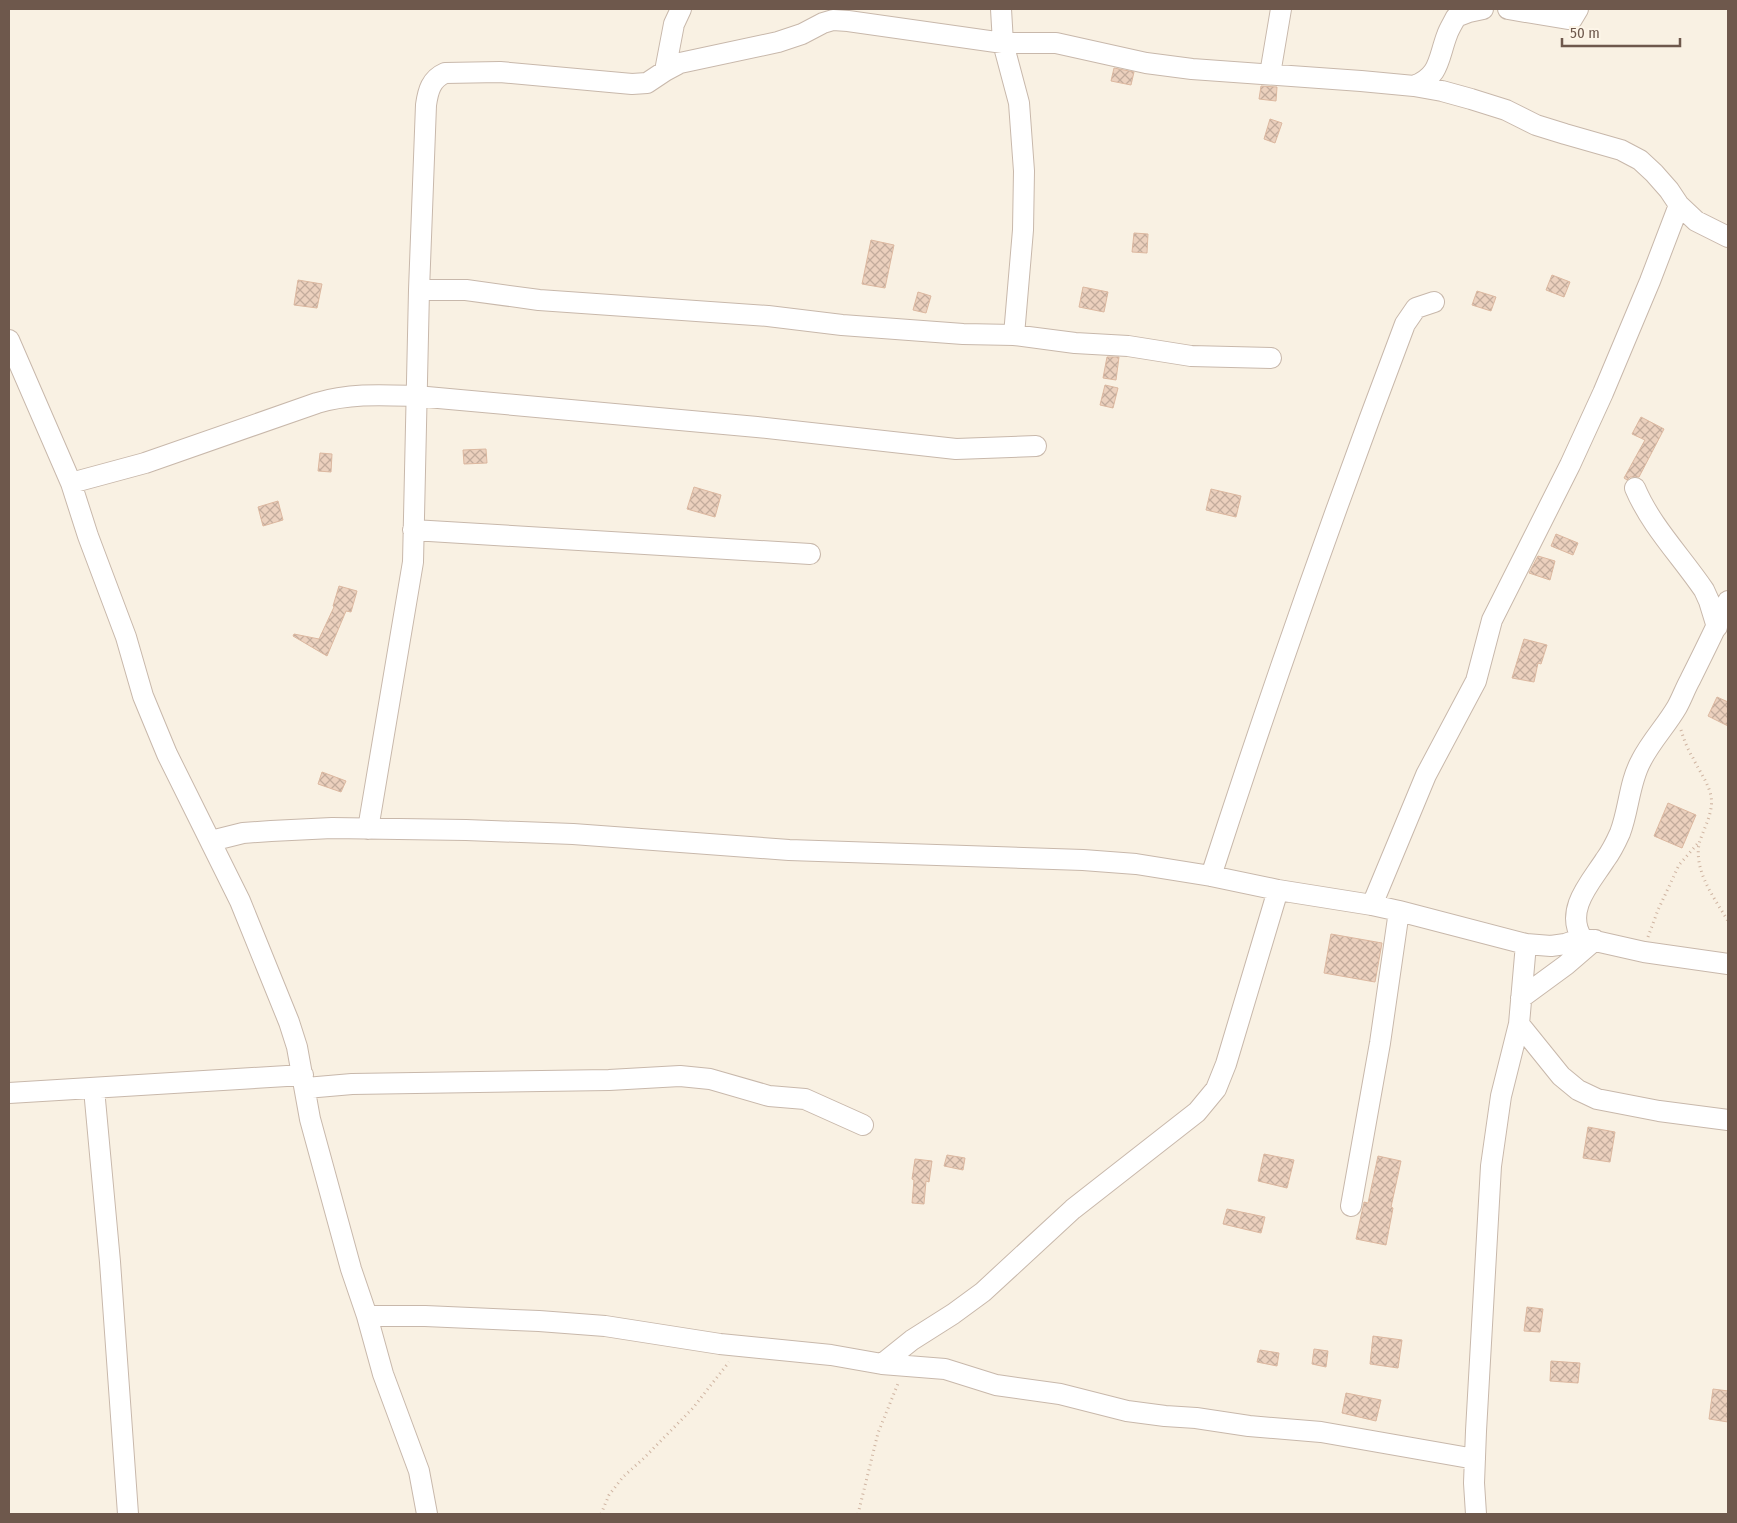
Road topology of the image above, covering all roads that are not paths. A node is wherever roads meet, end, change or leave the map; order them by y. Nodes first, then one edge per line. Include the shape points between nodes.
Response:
1 (681, 9) edge
2 (1001, 9) edge
3 (1281, 9) edge
4 (1483, 9) edge
5 (1508, 9) edge
6 (1578, 9) edge
7 (1456, 13) edge
8 (1003, 43) junction
9 (665, 71) junction
10 (1270, 74) junction
11 (1414, 86) junction
12 (1679, 205) junction
13 (1728, 237) edge
14 (419, 290) junction
15 (1434, 302) dead end
16 (1014, 335) junction
17 (9, 340) edge
18 (1271, 358) dead end
19 (416, 396) junction
20 (1036, 446) dead end
21 (71, 483) junction
22 (1635, 488) dead end
23 (413, 530) junction
24 (810, 554) dead end
25 (1728, 601) edge
26 (1717, 627) junction
27 (368, 829) junction
28 (211, 842) junction
29 (1211, 876) junction
30 (1278, 890) junction
31 (1372, 906) junction
32 (1400, 911) junction
33 (1588, 939) junction
34 (1526, 944) junction
35 (1728, 964) edge
36 (1522, 998) junction
37 (1519, 1024) junction
38 (304, 1081) junction
39 (94, 1088) junction
40 (9, 1093) edge
41 (1728, 1120) edge
42 (863, 1125) dead end
43 (1351, 1206) dead end
44 (367, 1316) junction
45 (882, 1364) junction
46 (1475, 1460) junction
47 (128, 1514) edge
48 (427, 1514) edge
49 (1476, 1514) edge

1 - 9 street via 674,24
2 - 8 street
3 - 10 street
4 - 7 street
5 - 6 street via 1568,19
7 - 11 street via 1433,75
8 - 9 street via 833,20 778,42 680,63
8 - 10 street via 1056,43 1146,64
8 - 16 street via 1019,104 1024,171 1023,230
9 - 14 street via 647,84 500,72 445,73 438,76 431,86 426,105
10 - 11 street
11 - 12 street via 1471,99 1543,127 1621,150 1640,160 1654,173
12 - 13 street via 1696,221
12 - 31 street via 1614,366 1570,466 1492,620 1476,681 1426,776
14 - 16 street via 466,290 539,300 768,316 842,325
14 - 19 street
15 - 29 street via 1416,308 1404,324 1299,615
16 - 18 street via 1128,346 1191,356
17 - 21 street
19 - 20 street via 956,449
19 - 21 street via 336,397 145,463
19 - 23 street
21 - 28 street via 126,637 143,696 167,754
22 - 26 street via 1653,520 1704,590
23 - 24 street
23 - 27 street via 412,562
25 - 26 street
26 - 33 street via 1677,707 1640,762 1619,834 1578,902 1577,930
27 - 28 street via 262,831
27 - 29 street via 573,834 789,850 1083,860 1136,864
28 - 38 street via 240,901 289,1022
29 - 30 street
30 - 31 street
30 - 45 street via 1226,1064 1216,1089 1197,1112 1073,1209 983,1292
31 - 32 street
32 - 34 street
32 - 43 street
33 - 34 street via 1551,946
33 - 35 street via 1644,952
33 - 36 street via 1566,965
34 - 36 street
36 - 37 street
37 - 41 street via 1561,1076 1578,1090 1615,1102
37 - 46 street via 1501,1096 1491,1166
38 - 39 street
38 - 42 street via 352,1084 680,1076 710,1080 769,1096 805,1099
38 - 44 street via 310,1119 327,1183
39 - 40 street
39 - 47 street
44 - 45 street via 605,1326
44 - 48 street via 383,1374 418,1471
45 - 46 street via 946,1368 996,1385 1060,1394 1127,1412 1321,1432
46 - 49 street

